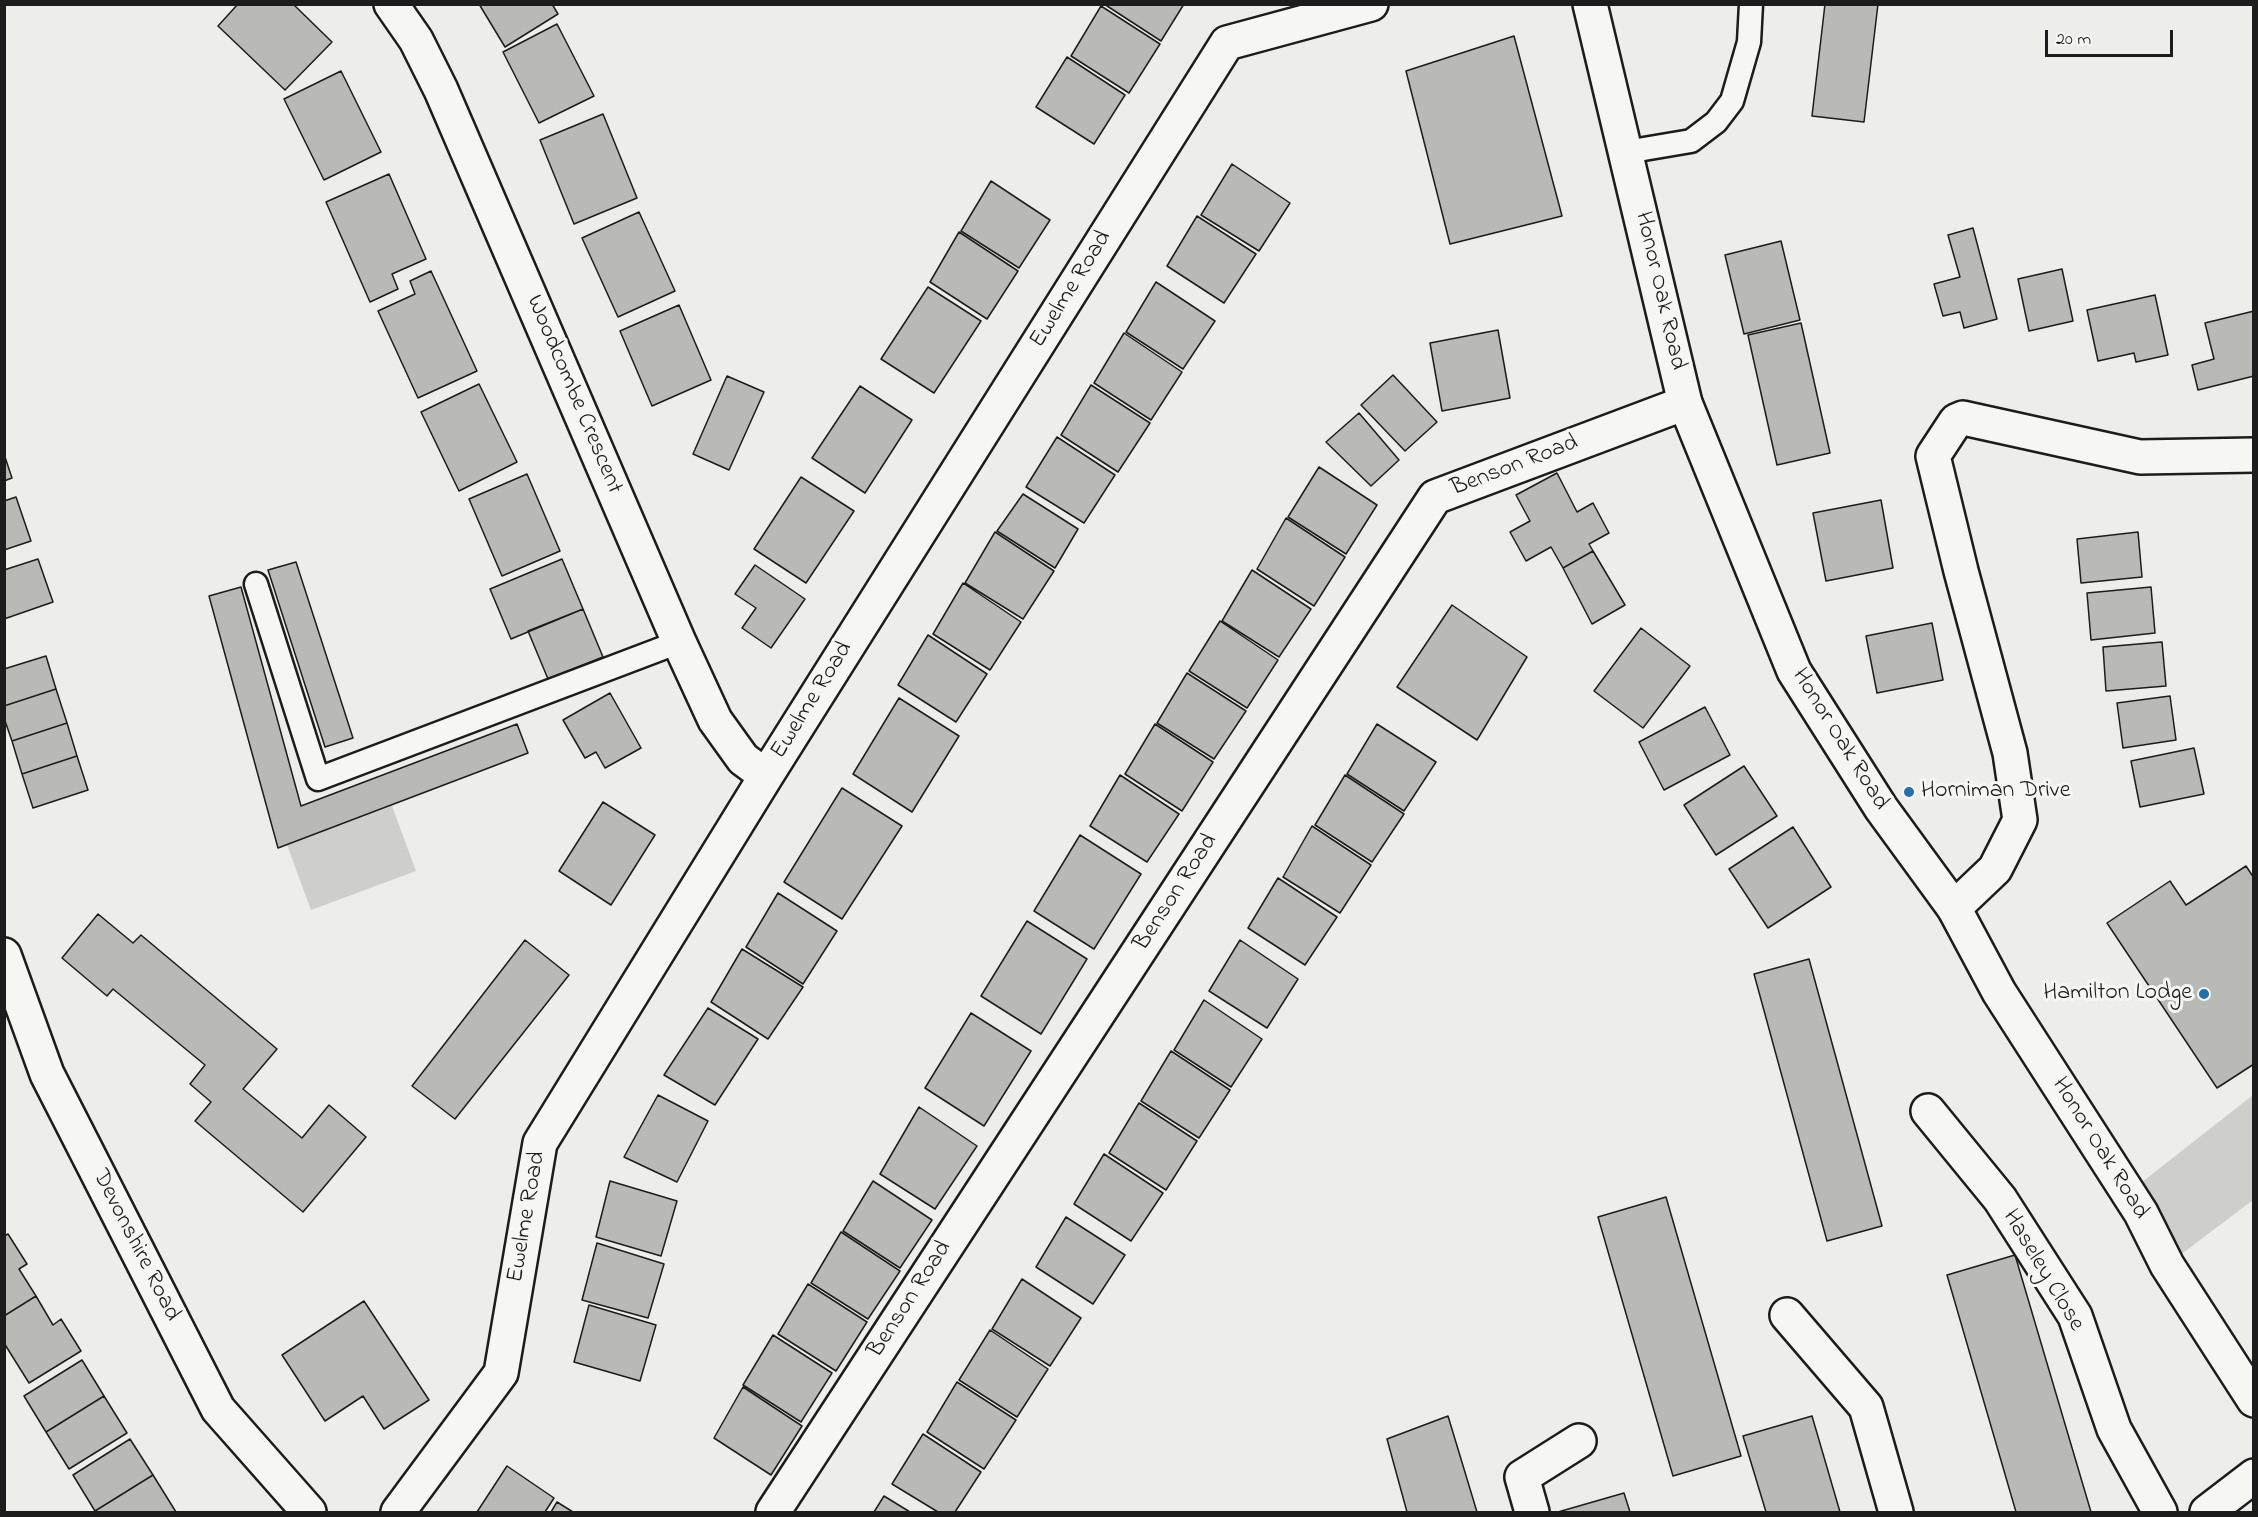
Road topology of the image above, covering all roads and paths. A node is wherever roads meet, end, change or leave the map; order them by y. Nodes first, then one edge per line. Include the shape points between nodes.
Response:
1 (391, 4) edge
2 (1371, 4) edge
3 (1590, 4) edge
4 (1751, 4) edge
5 (1626, 152) junction
6 (1685, 403) junction
7 (2253, 456) edge
8 (256, 584) dead end
9 (679, 642) junction
10 (766, 776) junction
11 (1954, 908) junction
12 (4, 955) edge
13 (1928, 1111) dead end
14 (1787, 1315) dead end
15 (2253, 1400) edge
16 (1580, 1441) dead end
17 (2253, 1476) edge
18 (309, 1512) edge
19 (398, 1512) edge
20 (773, 1512) edge
21 (1532, 1512) edge
22 (1896, 1512) edge
23 (2160, 1512) edge
24 (2207, 1512) edge

1 - 9 street, Woodcombe Crescent via 416,40 441,90
2 - 10 street, Ewelme Road via 1227,44
3 - 5 street, Honor Oak Road
4 - 5 lane via 1749,42 1732,101 1716,122 1691,141
5 - 6 street, Honor Oak Road
6 - 11 street, Honor Oak Road via 1794,671 1881,808
6 - 20 street, Benson Road via 1435,497
7 - 11 street via 2140,457 1963,417 1956,421 1933,456 2010,753 2020,820 1995,869
8 - 9 lane via 318,779
9 - 10 street, Woodcombe Crescent via 715,720 743,759
10 - 19 street, Ewelme Road via 540,1143 501,1373
11 - 15 street, Honor Oak Road via 1999,992 2141,1213 2167,1265
12 - 18 street, Devonshire Road via 47,1074 218,1409
13 - 23 street, Haseley Close via 2000,1199 2075,1316 2114,1430
14 - 22 street via 1866,1407
16 - 21 street via 1522,1477
17 - 24 street

